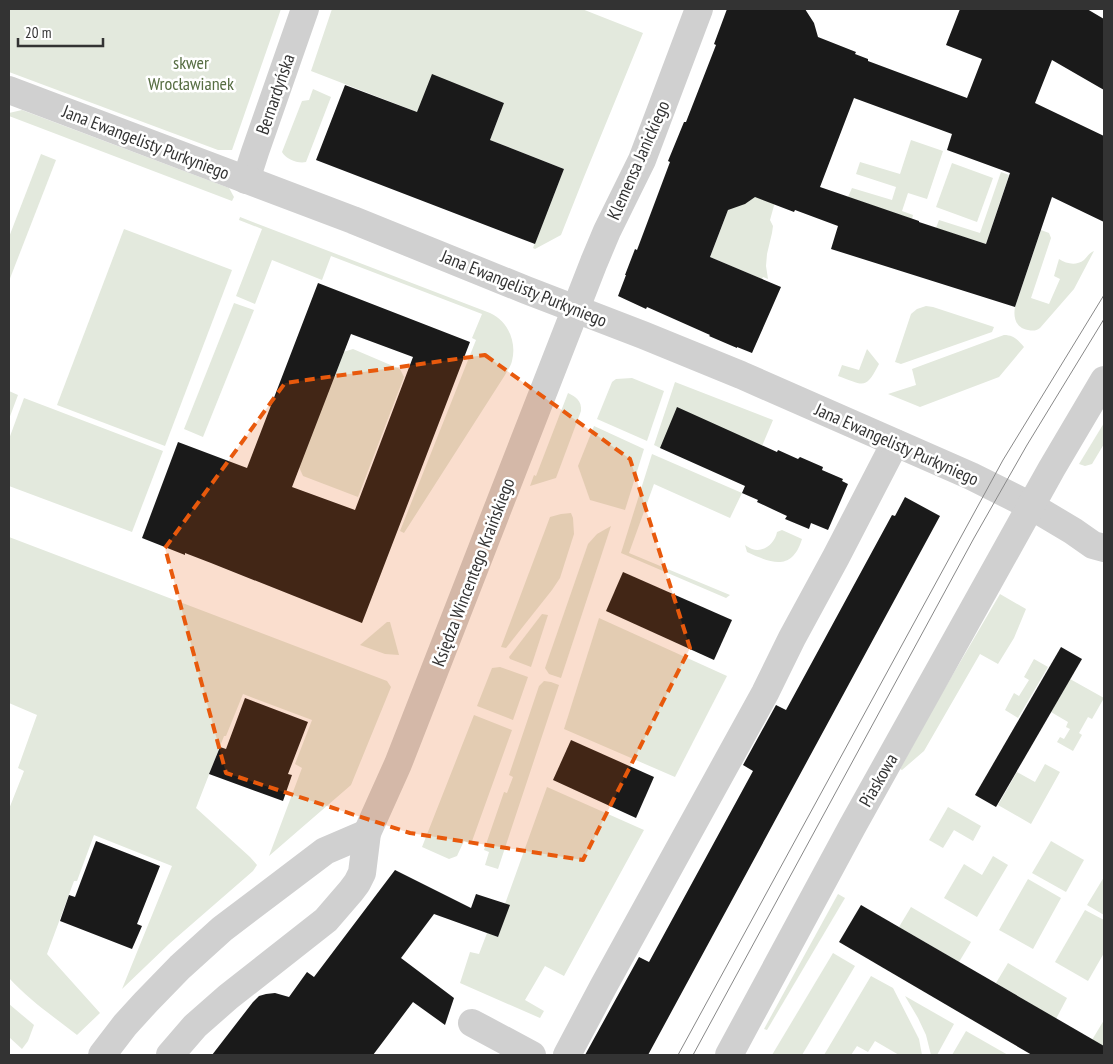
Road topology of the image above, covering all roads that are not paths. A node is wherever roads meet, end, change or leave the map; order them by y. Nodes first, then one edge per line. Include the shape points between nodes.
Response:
1 (305, 9) edge
2 (699, 9) edge
3 (9, 90) edge
4 (246, 180) junction
5 (575, 310) junction
6 (1104, 380) edge
7 (895, 443) junction
8 (1031, 506) junction
9 (1098, 547) edge
10 (367, 833) junction
11 (472, 1024) dead end
12 (102, 1055) edge
13 (170, 1055) edge
14 (532, 1055) edge
15 (567, 1055) edge
16 (729, 1055) edge

1 - 4 street, Bernardyńska
2 - 5 street, Klemensa Janickiego via 642,160 607,231
3 - 4 street, Jana Ewangelisty Purkyniego
4 - 5 street, Jana Ewangelisty Purkyniego
5 - 7 street, Jana Ewangelisty Purkyniego via 761,383
5 - 10 street, Księdza Wincentego Kraińskiego via 398,764
6 - 8 street, Piaskowa
7 - 8 street, Jana Ewangelisty Purkyniego
7 - 15 street via 766,693
8 - 9 street, Jana Ewangelisty Purkyniego
8 - 16 street, Piaskowa
10 - 12 street via 325,851 222,929 146,1002
10 - 13 street, Księdza Wincentego Kraińskiego via 360,878 326,920 228,997 195,1026
11 - 14 street

